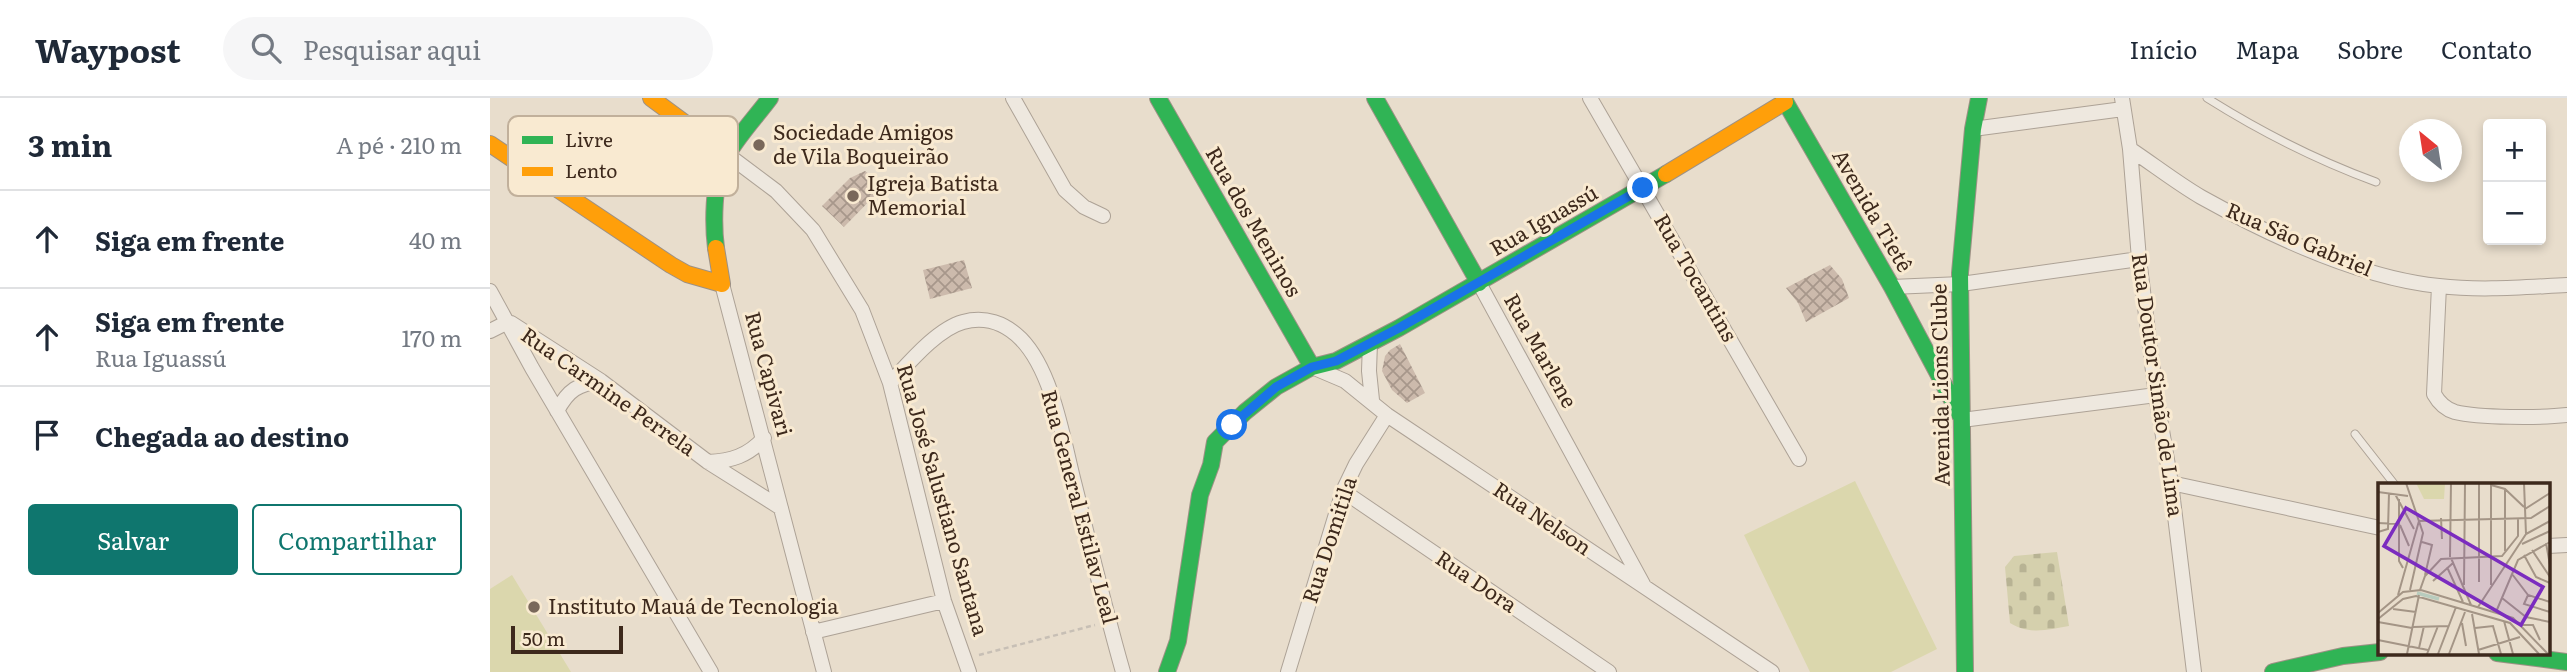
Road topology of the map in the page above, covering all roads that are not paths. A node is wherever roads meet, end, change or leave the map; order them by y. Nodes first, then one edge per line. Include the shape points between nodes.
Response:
1 (651, 98) edge
2 (770, 98) edge
3 (1013, 98) edge
4 (1158, 98) edge
5 (1375, 98) edge
6 (1590, 98) edge
7 (1979, 98) edge
8 (2207, 98) edge
9 (1786, 99) edge
10 (2123, 103) edge
11 (675, 116) edge
12 (1973, 129) junction
13 (738, 141) edge
14 (490, 144) edge
15 (2130, 149) junction
16 (508, 156) edge
17 (738, 162) edge
18 (2376, 182) dead end
19 (1643, 188) junction
20 (568, 196) edge
21 (717, 196) edge
22 (1103, 216) dead end
23 (2140, 259) junction
24 (1479, 283) junction
25 (723, 284) junction
26 (1961, 284) junction
27 (2567, 285) edge
28 (2438, 286) junction
29 (1892, 288) junction
30 (490, 290) edge
31 (508, 322) junction
32 (490, 331) edge
33 (1370, 343) junction
34 (1312, 367) junction
35 (601, 381) junction
36 (890, 383) junction
37 (2156, 396) junction
38 (1372, 400) junction
39 (557, 411) junction
40 (1387, 415) junction
41 (2567, 415) edge
42 (1962, 420) junction
43 (2355, 434) dead end
44 (764, 438) junction
45 (1800, 459) dead end
46 (708, 462) junction
47 (2171, 483) junction
48 (2394, 483) edge
49 (1343, 491) junction
50 (781, 508) junction
51 (2378, 528) edge
52 (1646, 588) junction
53 (944, 601) junction
54 (813, 632) junction
55 (2378, 652) edge
56 (2505, 654) edge
57 (2567, 662) edge
58 (967, 666) edge
59 (711, 672) edge
60 (824, 672) edge
61 (1124, 672) edge
62 (1167, 672) edge
63 (1288, 672) edge
64 (1609, 672) edge
65 (1772, 672) edge
66 (1965, 672) edge
67 (2194, 672) edge
68 (2273, 672) edge

1 - 11 street, Rua José Salustiano Santana
2 - 13 street, Rua Capivari
3 - 22 street via 1065,190
4 - 34 street, Rua dos Meninos
5 - 24 street, Rua Marlene
6 - 19 street, Rua Tocantins
7 - 12 street, Avenida Lions Clube
8 - 18 lane via 2316,159
9 - 19 street, Rua Iguassú
9 - 29 street, Avenida Tietê
10 - 12 street
10 - 15 street, Rua Doutor Simão de Lima
12 - 26 street, Avenida Lions Clube
14 - 16 street
15 - 23 street, Rua Doutor Simão de Lima
15 - 28 street, Rua São Gabriel via 2199,196 2316,252 2382,275
17 - 36 street, Rua José Salustiano Santana via 776,191 813,230 862,310
19 - 24 street, Rua Iguassú
19 - 45 street, Rua Tocantins
20 - 25 street via 671,265
21 - 25 street, Rua Capivari via 714,233
23 - 26 street
23 - 37 street, Rua Doutor Simão de Lima
24 - 33 street, Rua Iguassú
24 - 52 street, Rua Marlene
25 - 44 street, Rua Capivari
26 - 29 street
26 - 42 street, Avenida Lions Clube
27 - 28 street, Rua São Gabriel
28 - 41 street via 2434,394 2441,405 2454,411 2499,415
29 - 42 street, Avenida Tietê
30 - 31 street
31 - 32 street
31 - 35 street, Rua Carmine Perrela
31 - 39 street
33 - 34 street, Rua Iguassú via 1336,361
33 - 38 street
34 - 38 street, Rua Nelson via 1345,381
34 - 62 street, Rua Iguassú via 1260,398 1215,442 1200,495 1178,641
35 - 39 street via 574,388
35 - 46 street, Rua Carmine Perrela
36 - 53 street, Rua José Salustiano Santana
36 - 61 street, Rua General Estilav Leal via 925,348 961,323 992,321 1022,341 1045,379 1056,413
37 - 42 street
37 - 47 street, Rua Doutor Simão de Lima
38 - 40 street, Rua Nelson
39 - 59 street
40 - 49 street, Rua Domitila
40 - 52 street, Rua Nelson
42 - 66 street, Avenida Lions Clube
43 - 48 lane
44 - 46 street, Rua Carmine Perrela via 745,454
44 - 50 street, Rua Capivari
46 - 50 street, Rua Carmine Perrela
47 - 51 street
47 - 67 street, Rua Doutor Simão de Lima
49 - 63 street, Rua Domitila
49 - 64 street, Rua Dora
50 - 54 street, Rua Capivari
52 - 65 street, Rua Nelson
53 - 54 street
53 - 58 street, Rua José Salustiano Santana
54 - 60 street, Rua Capivari
55 - 68 street
56 - 57 street

